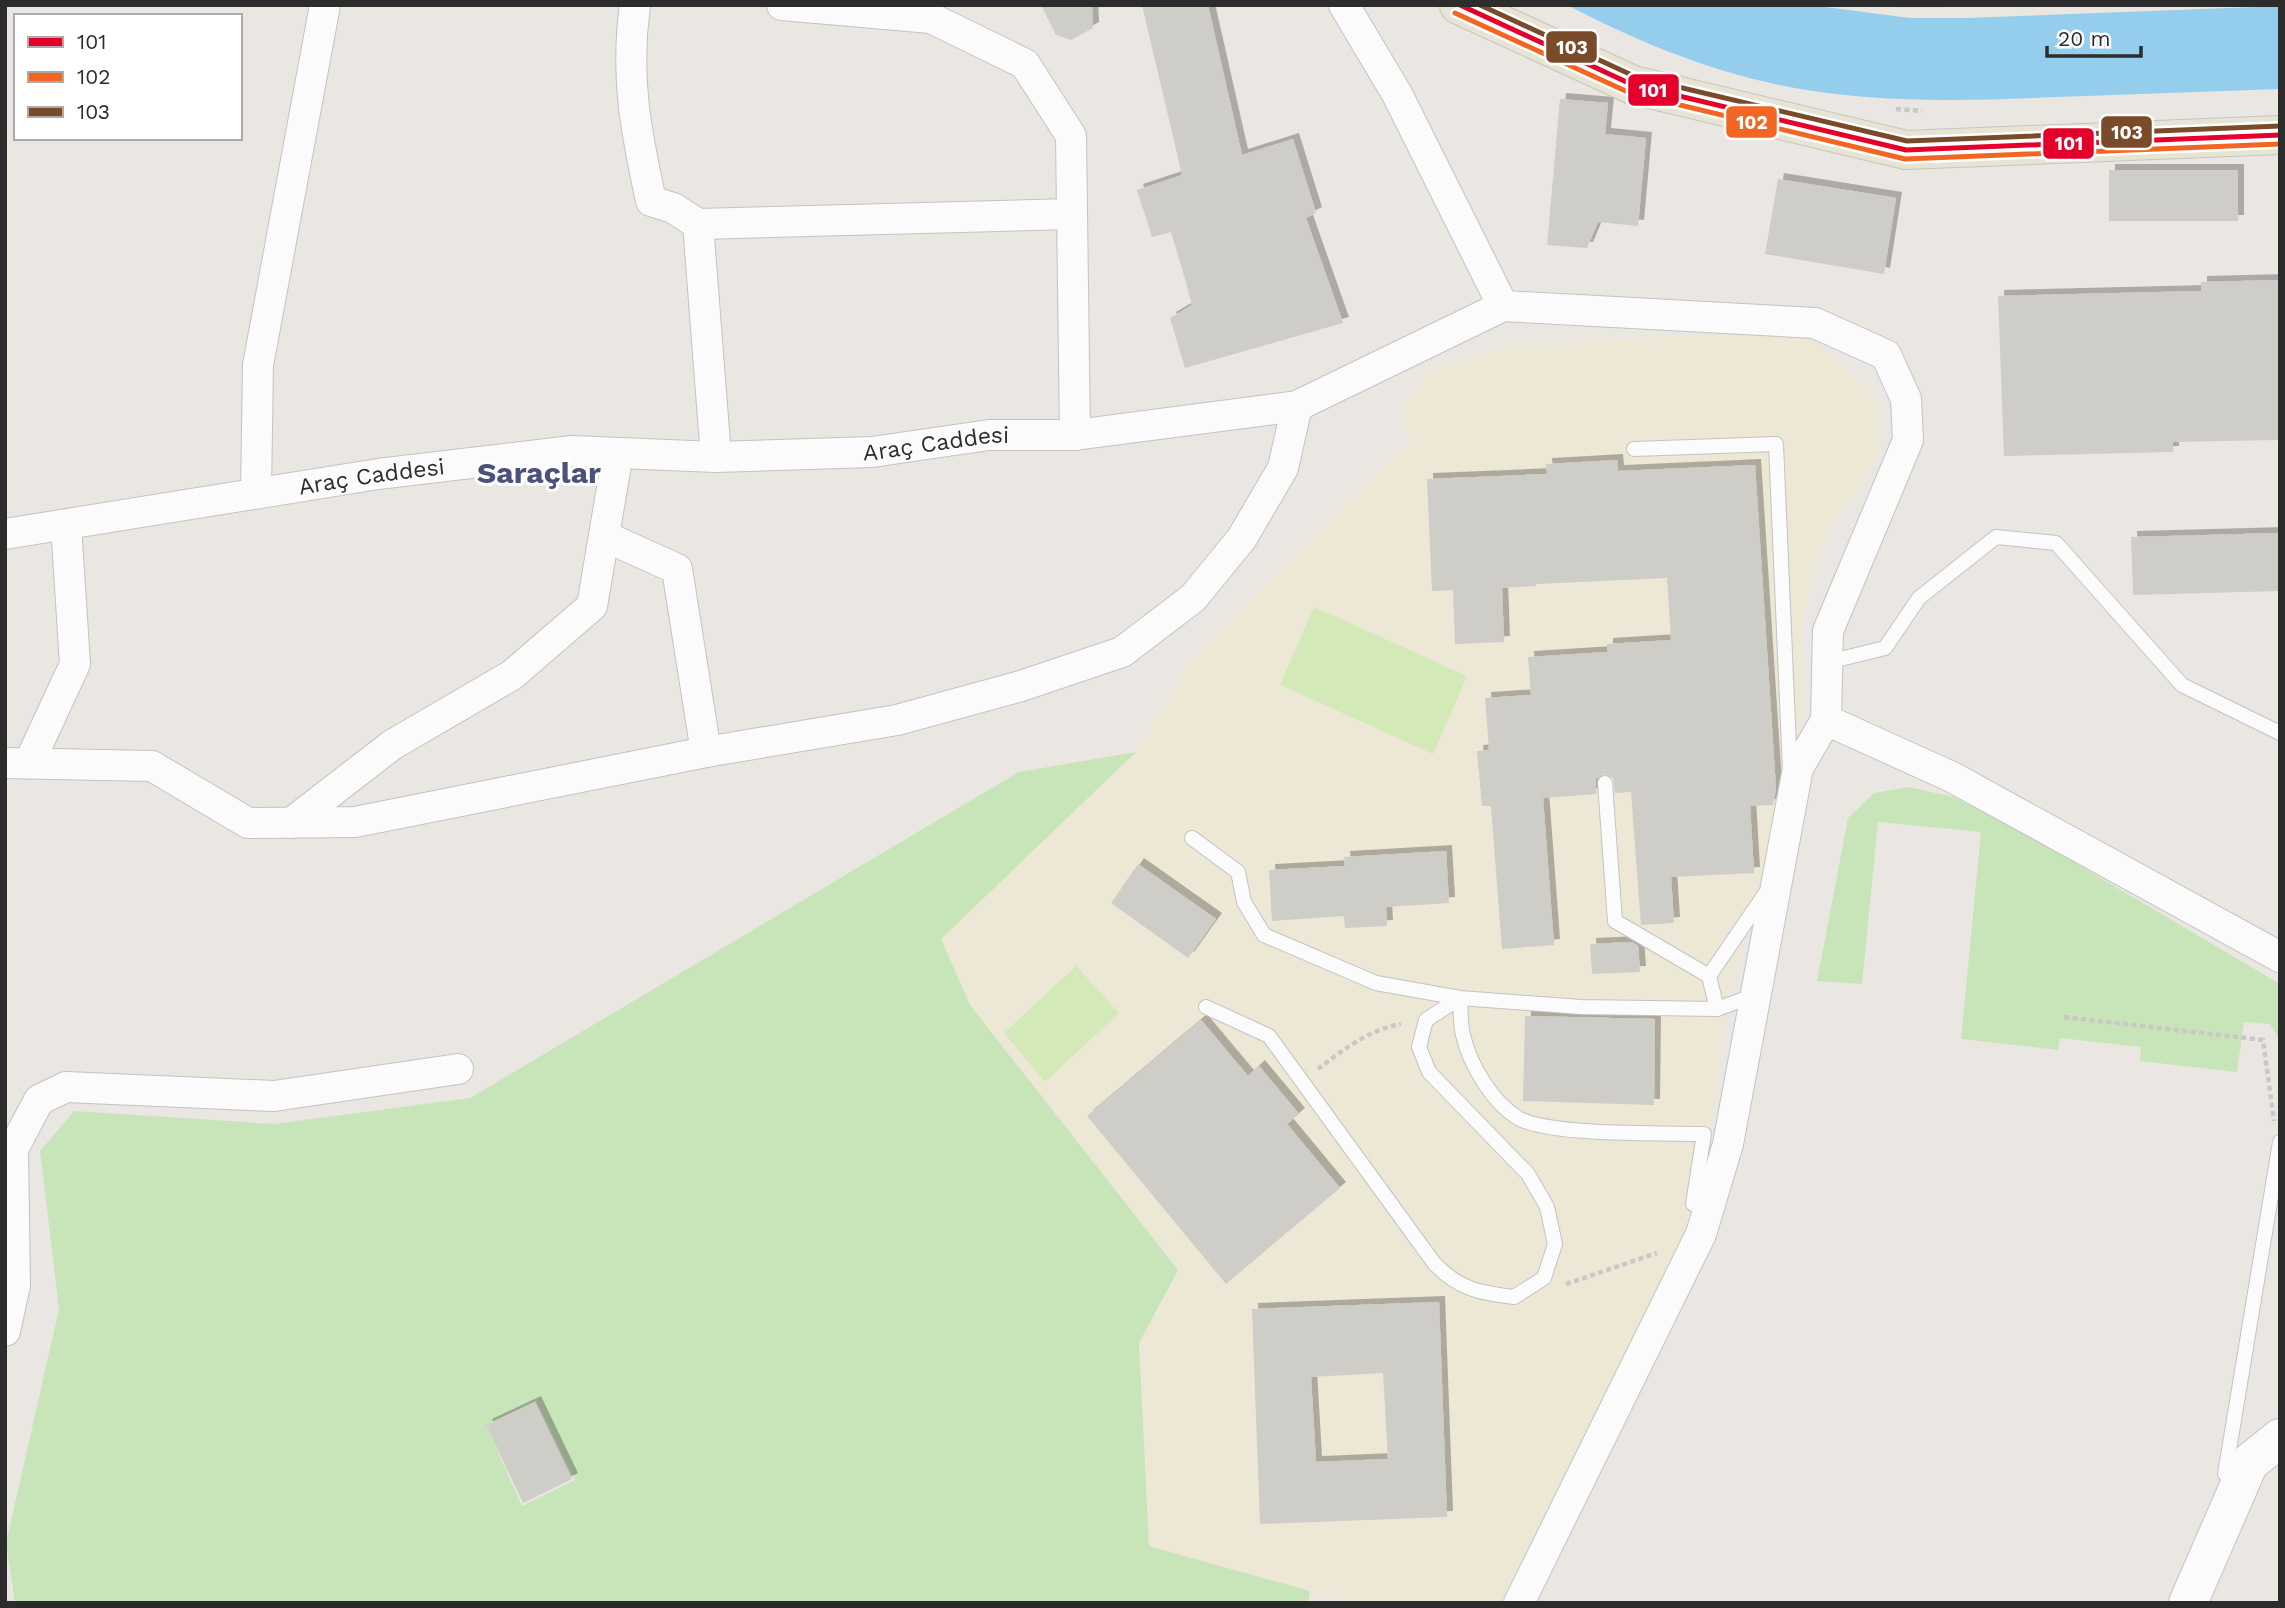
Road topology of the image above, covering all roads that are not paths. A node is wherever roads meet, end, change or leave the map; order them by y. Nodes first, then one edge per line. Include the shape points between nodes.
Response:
1 (325, 5) edge
2 (635, 5) edge
3 (782, 5) edge
4 (1344, 5) edge
5 (1459, 5) edge
6 (934, 11) edge
7 (2280, 135) edge
8 (1072, 214) junction
9 (698, 224) junction
10 (1503, 306) junction
11 (1297, 405) junction
12 (1075, 435) junction
13 (1634, 449) dead end
14 (618, 453) junction
15 (716, 457) junction
16 (256, 494) junction
17 (66, 524) junction
18 (5, 534) edge
19 (604, 536) junction
20 (1828, 662) junction
21 (1826, 720) junction
22 (2280, 733) edge
23 (706, 752) junction
24 (18, 762) edge
25 (1605, 783) dead end
26 (291, 823) junction
27 (1192, 838) dead end
28 (2280, 957) edge
29 (1709, 976) junction
30 (1756, 994) junction
31 (1460, 998) junction
32 (1206, 1007) dead end
33 (1717, 1009) junction
34 (458, 1069) dead end
35 (2278, 1145) edge
36 (2280, 1192) edge
37 (1693, 1204) dead end
38 (2267, 1210) junction
39 (5, 1331) edge
40 (2280, 1410) edge
41 (2280, 1438) edge
42 (2249, 1463) junction
43 (1519, 1603) edge
44 (2188, 1603) edge

1 - 16 street via 258,365
2 - 9 street via 629,47 632,113 650,201 673,208
3 - 6 street
4 - 10 street via 1397,94
5 - 7 main road via 1633,85 1906,150
6 - 8 street via 1025,64 1071,136
8 - 9 street
8 - 12 street
9 - 15 street
10 - 11 street, Araç Caddesi
10 - 20 street via 1815,323 1886,355 1906,399 1909,440 1828,631
11 - 12 street, Araç Caddesi
11 - 23 street via 1283,468 1242,538 1193,597 1122,652 897,720
12 - 15 street, Araç Caddesi via 989,435 872,452
13 - 29 lane via 1776,444 1791,785 1765,897
14 - 15 street, Araç Caddesi
14 - 16 street, Araç Caddesi via 572,451
14 - 19 street
16 - 17 street, Araç Caddesi
17 - 18 street, Araç Caddesi
17 - 24 street via 75,664
19 - 23 street via 677,569
19 - 26 street via 592,606 512,675 392,745
20 - 21 street
20 - 22 lane via 1885,648 1919,598 1996,537 2056,544 2182,685
21 - 28 street via 1952,777
21 - 30 street via 1798,768
23 - 26 street via 355,822
24 - 26 street via 152,766 248,823
25 - 29 lane via 1615,921
27 - 31 lane via 1238,872 1244,902 1264,935 1377,983
29 - 33 lane
30 - 33 lane
30 - 43 street via 1728,1144 1701,1234
31 - 32 lane via 1426,1020 1419,1047 1429,1072 1528,1174 1548,1207 1555,1244 1544,1278 1514,1297 1475,1292 1444,1274 1269,1036
31 - 33 lane via 1581,1007
31 - 37 lane via 1462,1035 1475,1065 1492,1095 1519,1118 1552,1129 1704,1134
34 - 39 street via 274,1096 66,1087 39,1100 13,1149 15,1285
35 - 38 lane
36 - 38 lane
38 - 42 lane via 2225,1474
40 - 42 main road
41 - 42 main road
42 - 44 main road

